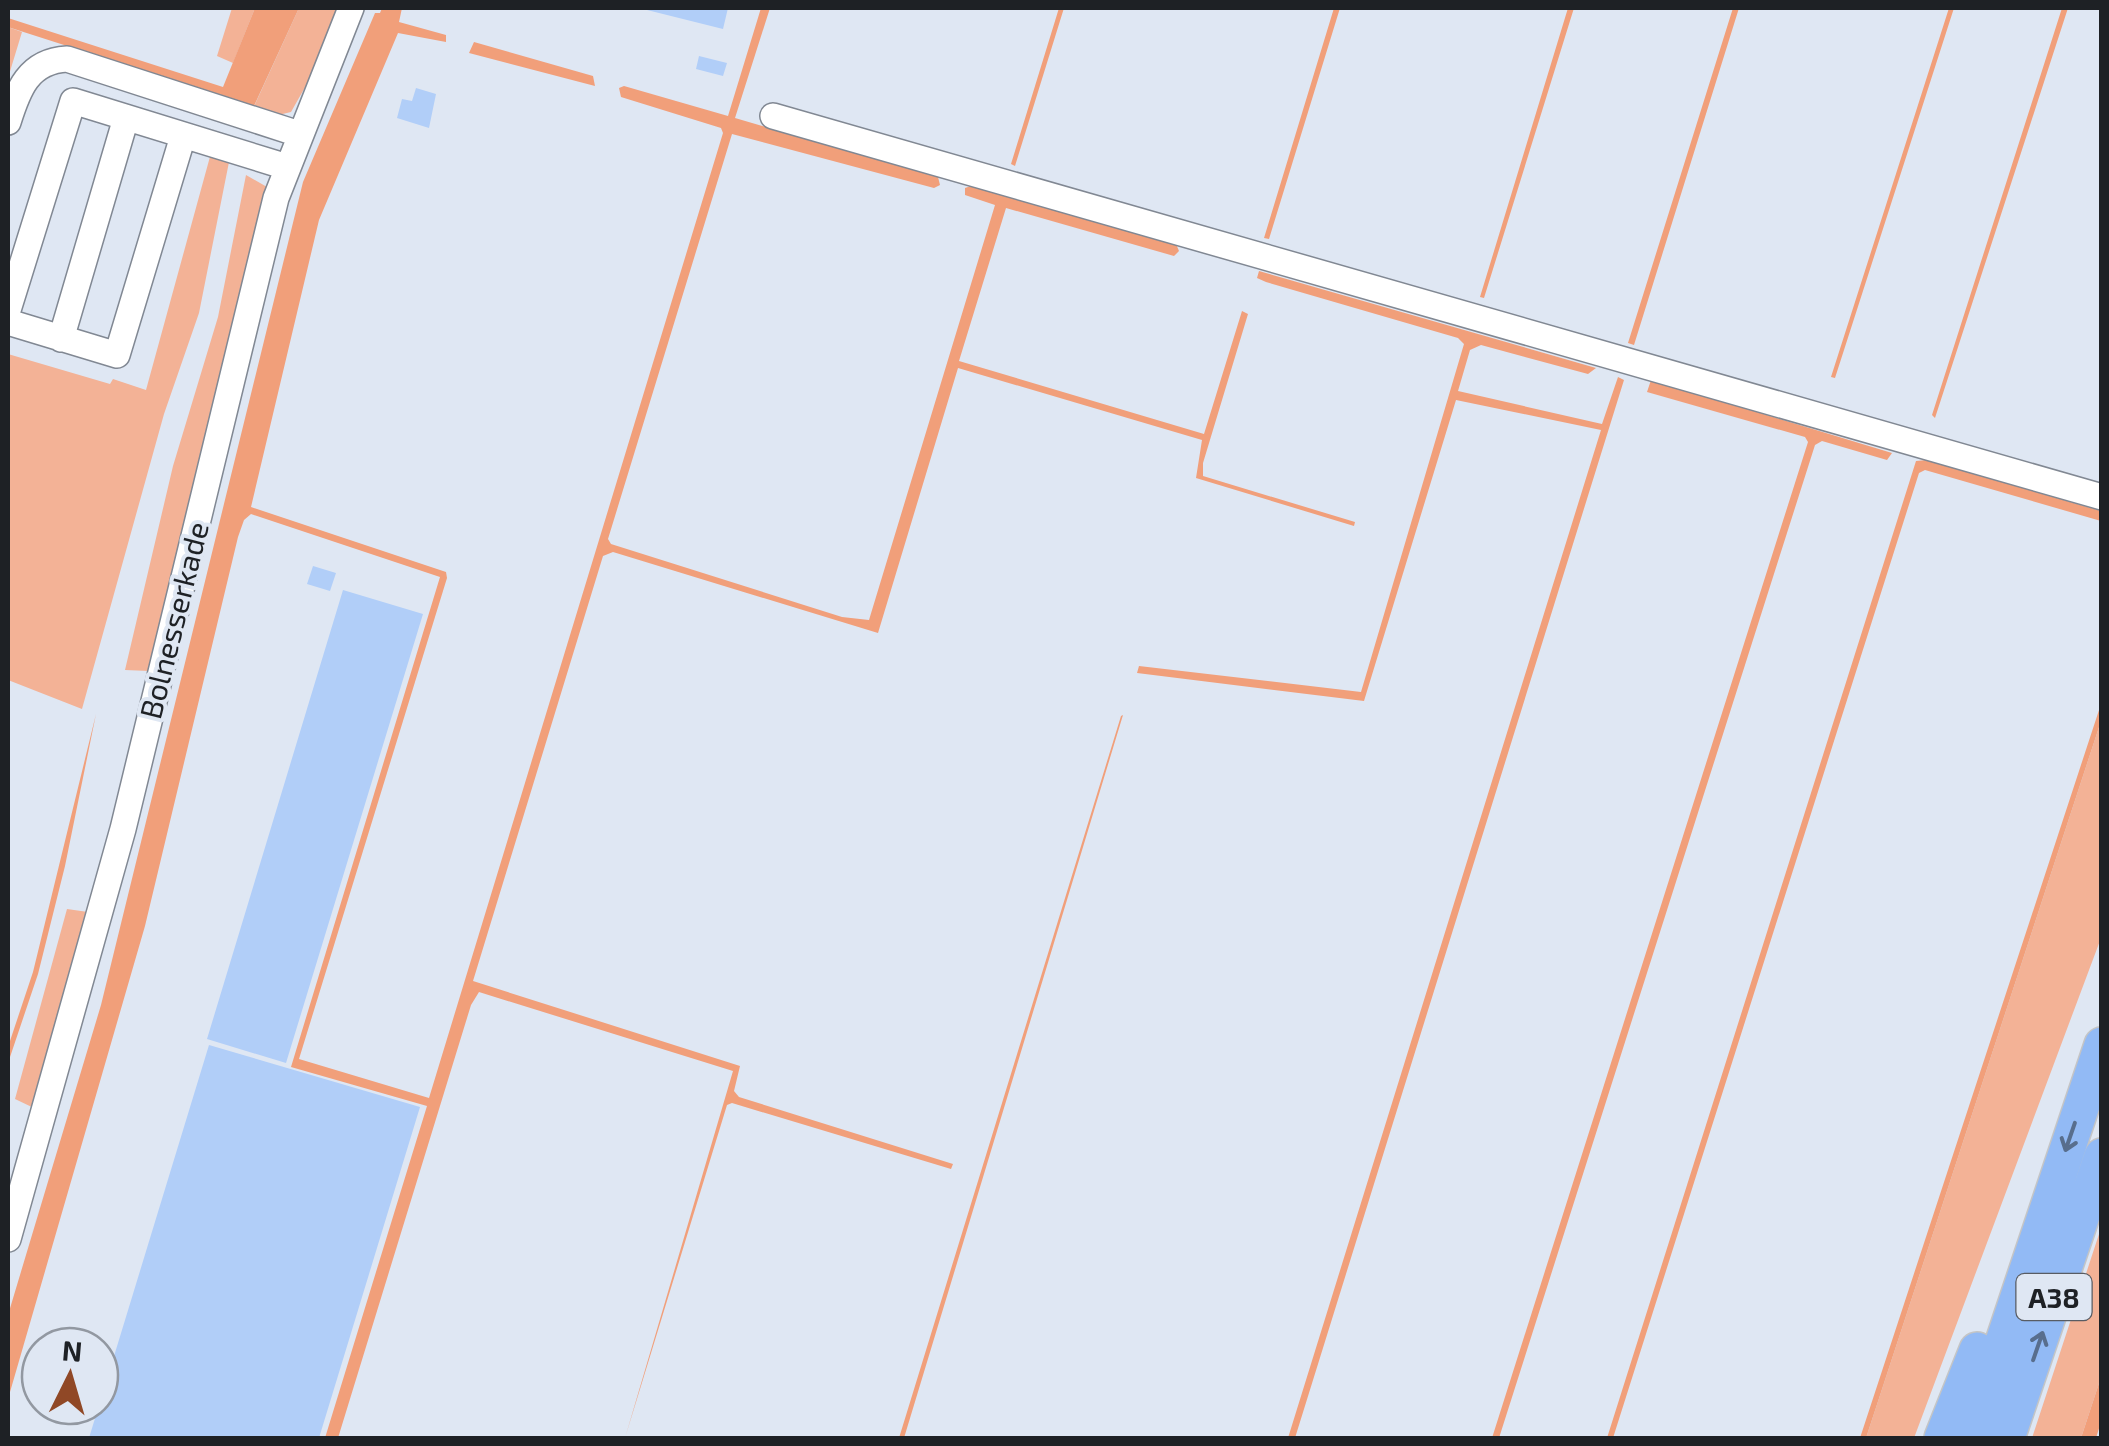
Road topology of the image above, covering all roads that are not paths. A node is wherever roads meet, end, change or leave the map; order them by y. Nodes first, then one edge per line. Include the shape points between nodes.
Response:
1 (351, 8) edge
2 (773, 116) dead end
3 (126, 118) junction
4 (8, 122) edge
5 (299, 134) junction
6 (183, 136) junction
7 (287, 168) junction
8 (8, 310) edge
9 (8, 322) edge
10 (61, 338) junction
11 (2102, 496) edge
12 (2102, 1045) edge
13 (2102, 1156) edge
14 (8, 1238) edge
15 (2027, 1267) junction
16 (1942, 1438) edge
17 (1971, 1438) edge
18 (2007, 1438) edge

1 - 5 street, Bolnesserkade
2 - 11 street
3 - 6 street
3 - 8 street via 73,102
3 - 10 street
4 - 5 street via 23,80 67,59
5 - 7 street, Bolnesserkade
6 - 7 street
6 - 10 street via 117,355
7 - 14 street, Bolnesserkade via 124,829
9 - 10 street
12 -> 15 highway, A38
18 -> 13 highway, A38
15 - 16 highway, A38 via 2004,1280
15 - 17 highway, A38

